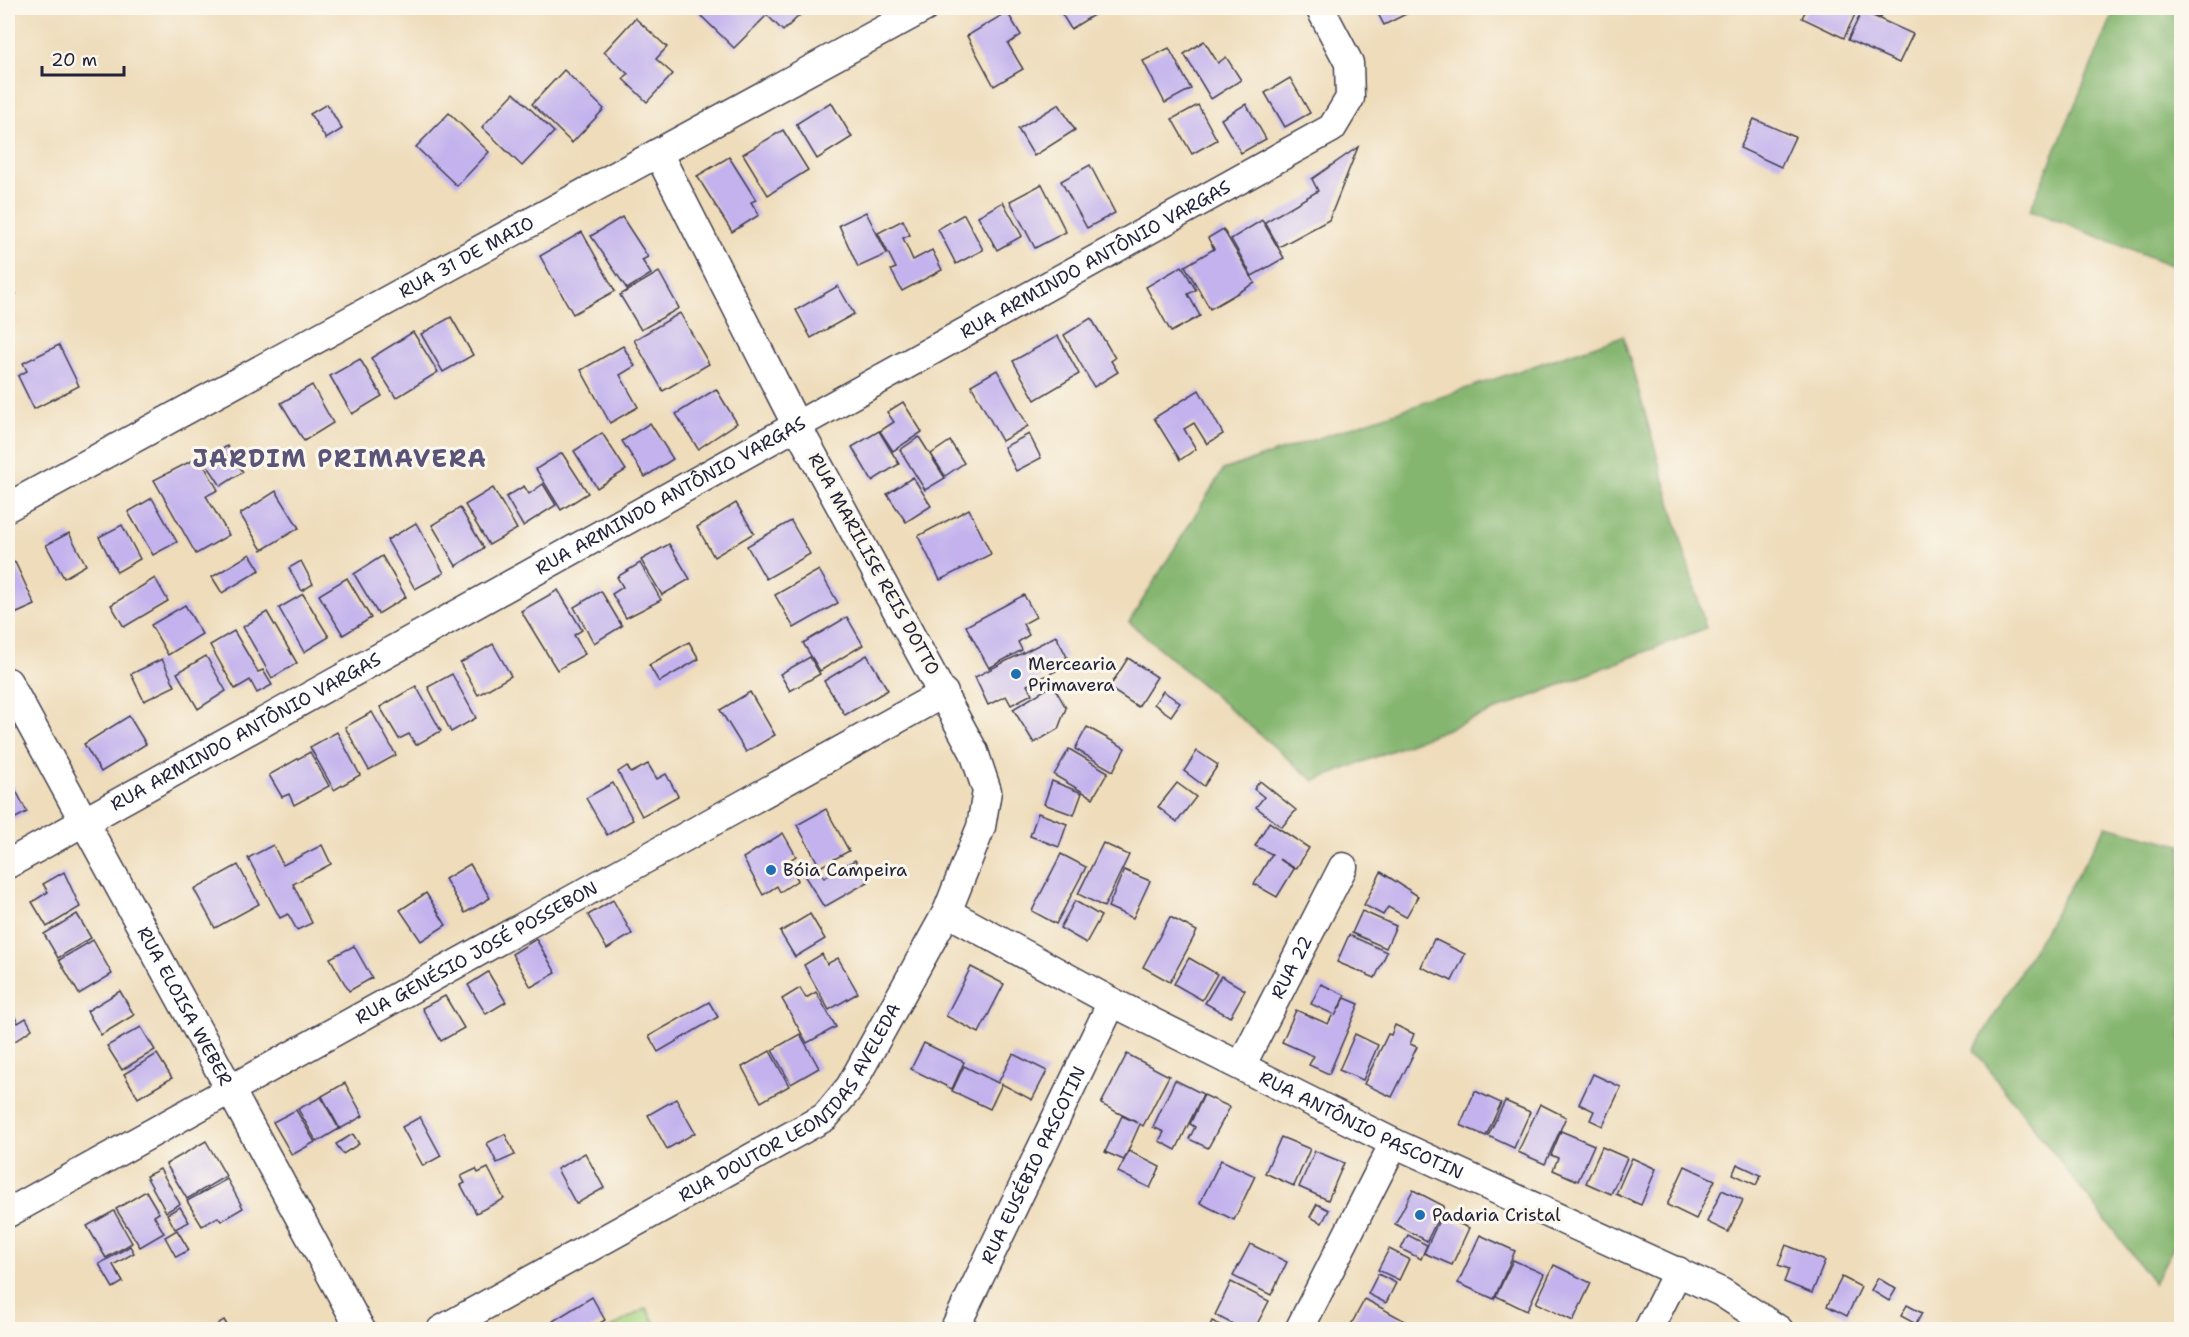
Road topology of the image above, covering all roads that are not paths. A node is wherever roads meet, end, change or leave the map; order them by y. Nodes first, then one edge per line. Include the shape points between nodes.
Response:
1 (924, 8) edge
2 (1320, 8) edge
3 (658, 153) junction
4 (797, 426) junction
5 (8, 507) edge
6 (8, 682) edge
7 (944, 693) junction
8 (974, 752) joint
9 (84, 820) junction
10 (8, 864) edge
11 (1343, 867) dead end
12 (947, 912) junction
13 (1112, 1002) junction
14 (1241, 1066) junction
15 (230, 1087) junction
16 (1394, 1143) junction
17 (8, 1213) edge
18 (1678, 1271) junction
19 (361, 1329) edge
20 (441, 1329) edge
21 (954, 1329) edge
22 (1299, 1329) edge
23 (1648, 1329) edge
24 (1779, 1329) edge

1 - 3 street, RUA 31 DE MAIO
2 - 4 street, RUA ARMINDO ANTÔNIO VARGAS via 1349,63 1350,98 1332,128
3 - 4 street, RUA MARILISE REIS DOTTO
3 - 5 street, RUA 31 DE MAIO
4 - 7 street, RUA MARILISE REIS DOTTO
4 - 9 street, RUA ARMINDO ANTÔNIO VARGAS
6 - 9 street, RUA ELOISA WEBER
7 - 8 street, RUA MARILISE REIS DOTTO
7 - 15 street, RUA GENÉSIO JOSÉ POSSEBON
8 - 12 street, RUA DOUTOR LEONIDAS AVELEDA via 987,791 981,827
9 - 10 street, RUA ARMINDO ANTÔNIO VARGAS
9 - 15 street, RUA ELOISA WEBER
11 - 14 street, RUA 22
12 - 13 street, RUA ANTÔNIO PASCOTIN
12 - 20 street, RUA DOUTOR LEONIDAS AVELEDA via 850,1087 825,1117
13 - 14 street, RUA ANTÔNIO PASCOTIN
13 - 21 street, RUA EUSÉBIO PASCOTIN
14 - 16 street, RUA ANTÔNIO PASCOTIN
15 - 17 street, RUA GENÉSIO JOSÉ POSSEBON
15 - 19 street, RUA ELOISA WEBER
16 - 18 street, RUA ANTÔNIO PASCOTIN
16 - 22 street
18 - 23 street
18 - 24 street, RUA ANTÔNIO PASCOTIN via 1721,1292

